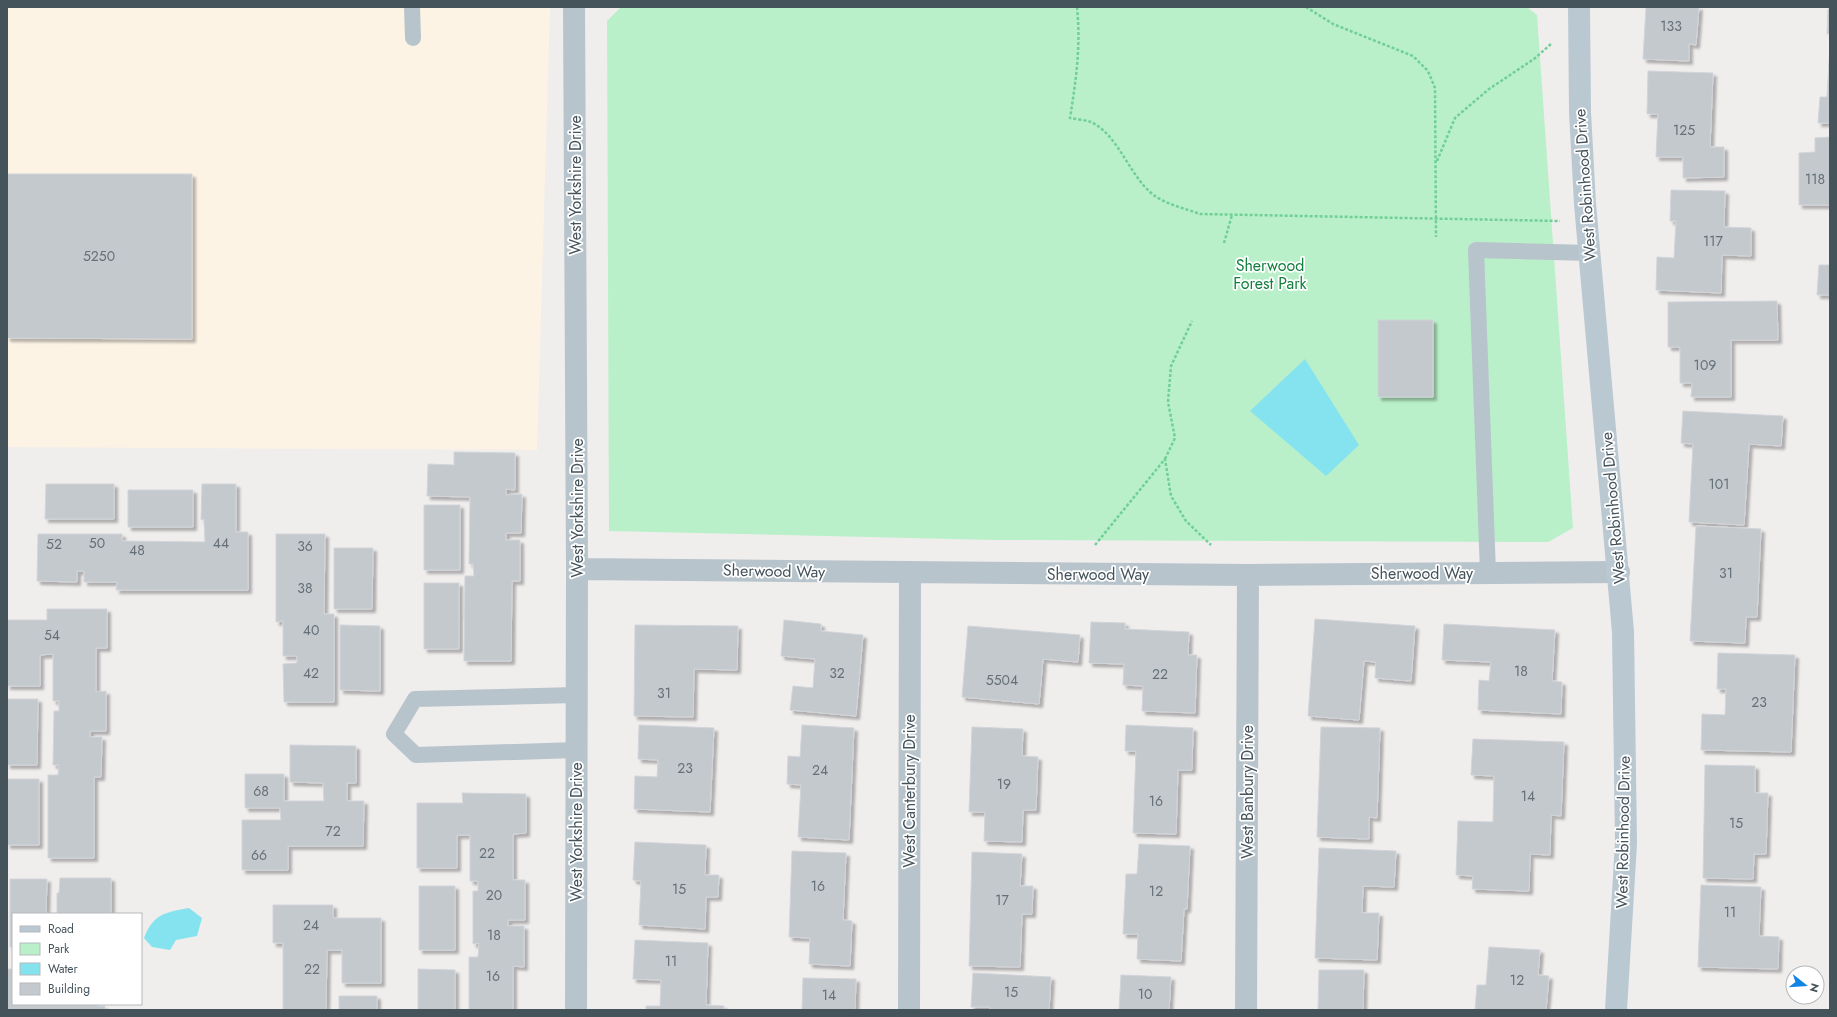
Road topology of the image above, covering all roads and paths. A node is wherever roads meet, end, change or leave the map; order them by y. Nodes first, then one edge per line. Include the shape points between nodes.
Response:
1 (412, 7) edge
2 (574, 7) edge
3 (1077, 7) edge
4 (1306, 7) edge
5 (1579, 7) edge
6 (414, 38) dead end
7 (1551, 44) dead end
8 (1436, 163) junction
9 (1232, 215) junction
10 (1436, 218) junction
11 (1560, 221) dead end
12 (1436, 237) dead end
13 (1224, 243) dead end
14 (1589, 253) junction
15 (1192, 321) dead end
16 (1166, 459) junction
17 (1095, 545) dead end
18 (1211, 545) dead end
19 (577, 569) junction
20 (910, 572) junction
21 (1619, 572) junction
22 (1488, 573) junction
23 (1248, 574) junction
24 (577, 695) junction
25 (577, 750) junction
26 (576, 1010) edge
27 (909, 1010) edge
28 (1246, 1010) edge
29 (1616, 1010) edge

1 - 6 lane
2 - 19 street, West Yorkshire Drive
3 - 9 path via 1080,35 1070,118 1091,122 1106,134 1132,173 1150,193 1200,214
4 - 8 path via 1333,24 1413,56 1428,71 1435,88
5 - 14 street, West Robinhood Drive via 1580,112
7 - 8 path via 1534,59 1489,89 1455,118
8 - 10 path
9 - 10 path
9 - 13 path
10 - 11 path
10 - 12 path
14 - 21 street, West Robinhood Drive
14 - 22 lane via 1476,250
15 - 16 path via 1171,366 1168,402 1175,438
16 - 17 path
16 - 18 path via 1171,496 1186,521
19 - 20 street, Sherwood Way
19 - 24 street, West Yorkshire Drive
20 - 23 street, Sherwood Way
20 - 27 street, West Canterbury Drive
21 - 22 street, Sherwood Way
21 - 29 street, West Robinhood Drive via 1623,632 1626,843
22 - 23 street, Sherwood Way
23 - 28 street, West Banbury Drive
24 - 25 street, West Yorkshire Drive
24 - 25 lane via 415,699 394,734 416,755
25 - 26 street, West Yorkshire Drive

